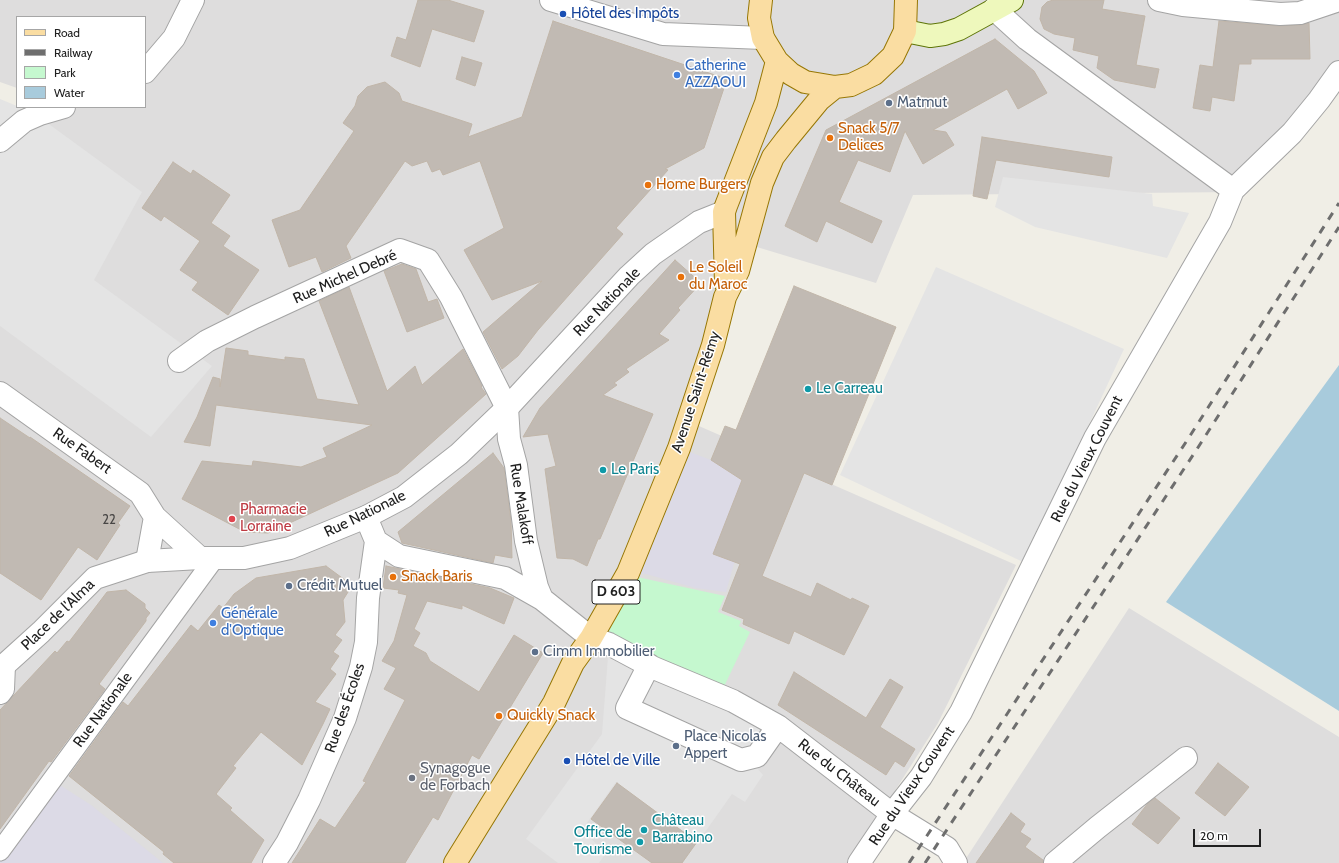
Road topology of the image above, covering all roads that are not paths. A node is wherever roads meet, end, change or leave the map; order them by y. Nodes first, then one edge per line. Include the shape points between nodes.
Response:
1 (193, 0) edge
2 (551, 0) edge
3 (761, 0) edge
4 (906, 0) edge
5 (1159, 0) edge
6 (1339, 0) edge
7 (1003, 4) edge
8 (905, 30) junction
9 (763, 38) junction
10 (777, 61) junction
11 (146, 71) edge
12 (1339, 72) edge
13 (835, 87) junction
14 (61, 108) edge
15 (0, 141) edge
16 (1233, 190) junction
17 (724, 212) junction
18 (725, 297) junction
19 (179, 361) dead end
20 (0, 393) edge
21 (507, 408) junction
22 (155, 517) junction
23 (366, 517) junction
24 (376, 541) junction
25 (207, 558) junction
26 (147, 561) junction
27 (542, 599) junction
28 (591, 638) junction
29 (649, 665) junction
30 (2, 667) edge
31 (0, 693) edge
32 (778, 726) junction
33 (1186, 758) dead end
34 (892, 814) junction
35 (0, 850) edge
36 (274, 863) edge
37 (455, 863) edge
38 (859, 863) edge
39 (956, 863) edge
40 (1055, 863) edge

1 - 11 street via 174,38
2 - 9 street via 663,34
3 - 9 main road via 759,18
4 - 8 main road
5 - 6 street via 1183,5 1280,14 1300,12
7 - 8 main road via 959,29 944,34 930,36
7 - 16 street via 1027,39
8 - 13 main road via 893,56 874,74 851,85
9 - 10 main road
10 - 13 main road via 805,82
10 - 17 main road, Avenue Saint-Rémy / D 603 via 766,103
12 - 16 street, Rue du Vieux Couvent via 1292,133
13 - 18 main road, Avenue Saint-Rémy / D 603 via 800,121 773,158 762,183 738,271
14 - 15 street via 24,121
16 - 34 street, Rue du Vieux Couvent via 1220,222 1095,438 961,712 921,777
17 - 18 main road, Avenue Saint-Rémy / D 603
17 - 21 street, Rue Nationale via 699,222 653,254 629,276
18 - 28 main road, Avenue Saint-Rémy / D 603 via 713,345 679,448 628,573
19 - 21 street, Rue Michel Debré via 207,341 400,250 428,260 451,297
20 - 22 street, Rue Fabert via 140,493
21 - 23 street, Rue Nationale via 459,454 404,498
21 - 27 street, Rue Malakoff via 509,439 516,465 526,540
22 - 25 street, Rue Fabert
22 - 26 street
23 - 24 street
23 - 25 street, Rue Nationale via 290,548 244,558
24 - 27 street, Rue du Château via 399,556 505,578
24 - 36 street, Rue des Écoles via 368,598 366,642 361,667 347,711 309,800
25 - 26 street, Place de l'Alma
25 - 35 street, Rue Nationale
26 - 30 street, Place de l'Alma via 95,578
27 - 28 street, Rue du Château
28 - 29 street, Rue du Château
28 - 37 main road, Avenue Saint-Rémy / D 603 via 573,663 554,703
29 - 32 street, Rue du Château via 733,701
29 - 32 street via 627,708 740,760 757,756
30 - 31 street via 3,689
32 - 34 street, Rue du Château
33 - 40 street
34 - 38 street, Rue du Vieux Couvent
34 - 39 street, Rue du Château via 948,848

